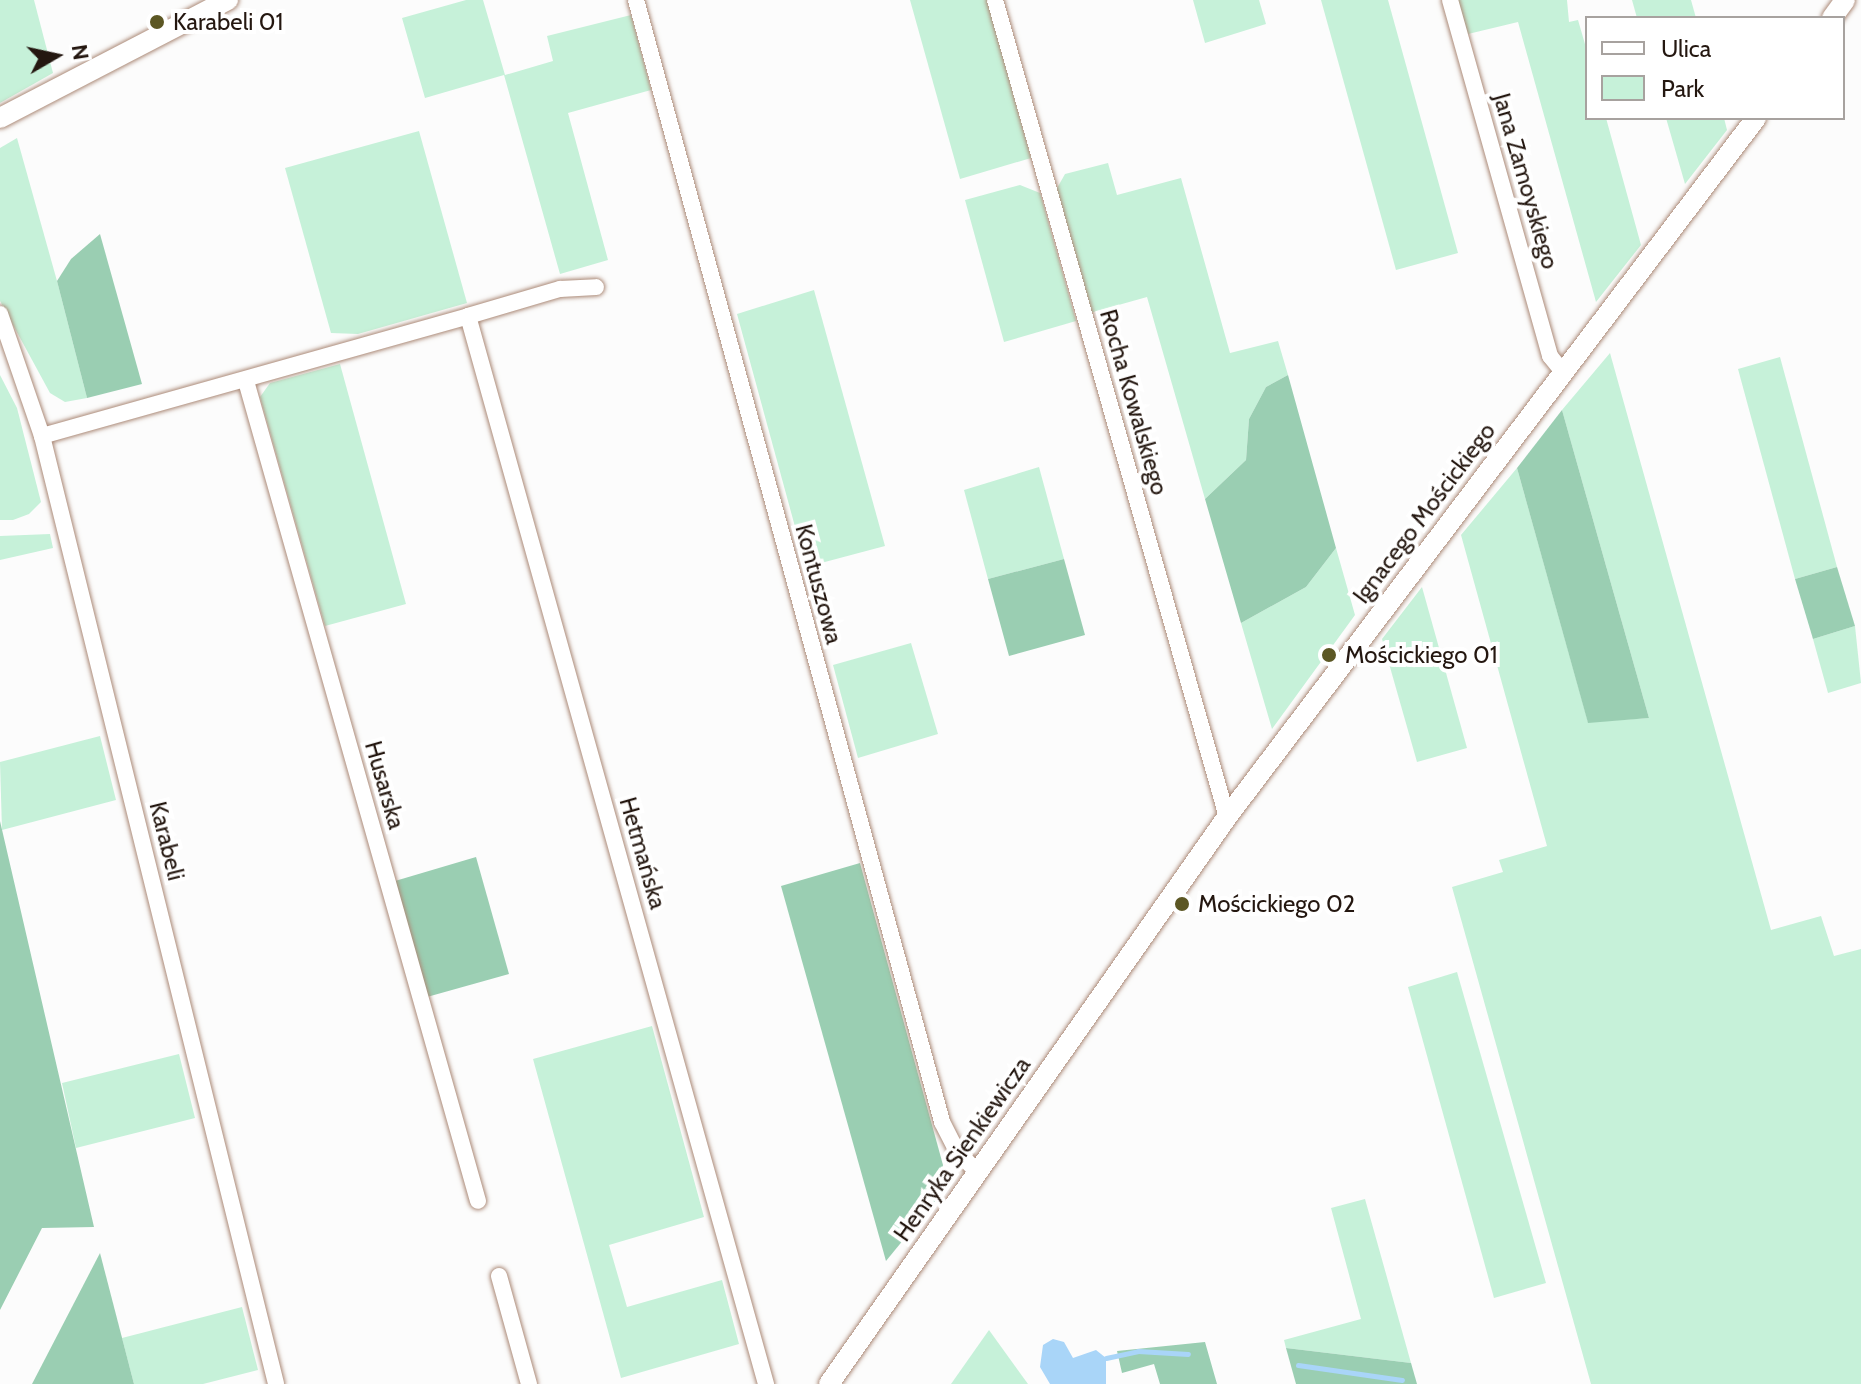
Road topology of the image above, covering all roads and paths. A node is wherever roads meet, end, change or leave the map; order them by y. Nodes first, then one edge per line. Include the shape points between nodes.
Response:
1 (228, 0) edge
2 (636, 0) edge
3 (995, 0) edge
4 (1450, 0) edge
5 (0, 118) edge
6 (1754, 120) edge
7 (596, 287) dead end
8 (0, 314) edge
9 (468, 316) junction
10 (1563, 372) junction
11 (246, 381) junction
12 (42, 436) junction
13 (1227, 817) junction
14 (1137, 943) joint
15 (977, 1172) junction
16 (478, 1201) dead end
17 (499, 1276) dead end
18 (276, 1384) edge
19 (529, 1384) edge
20 (766, 1384) edge
21 (829, 1384) edge

1 - 5 street
2 - 15 street, Kontuszowa via 942,1122 956,1150
3 - 13 street, Rocha Kowalskiego
4 - 10 street, Jana Zamoyskiego via 1550,356
6 - 10 street, Ignacego Mościckiego
7 - 9 street via 560,289
8 - 12 street, Karabeli
9 - 11 street
9 - 20 street, Hetmańska
10 - 13 street, Ignacego Mościckiego
11 - 12 street
11 - 16 street, Husarska
12 - 18 street, Karabeli
13 - 14 street, Ignacego Mościckiego
14 - 15 street, Henryka Sienkiewicza
15 - 21 street, Henryka Sienkiewicza
17 - 19 street

